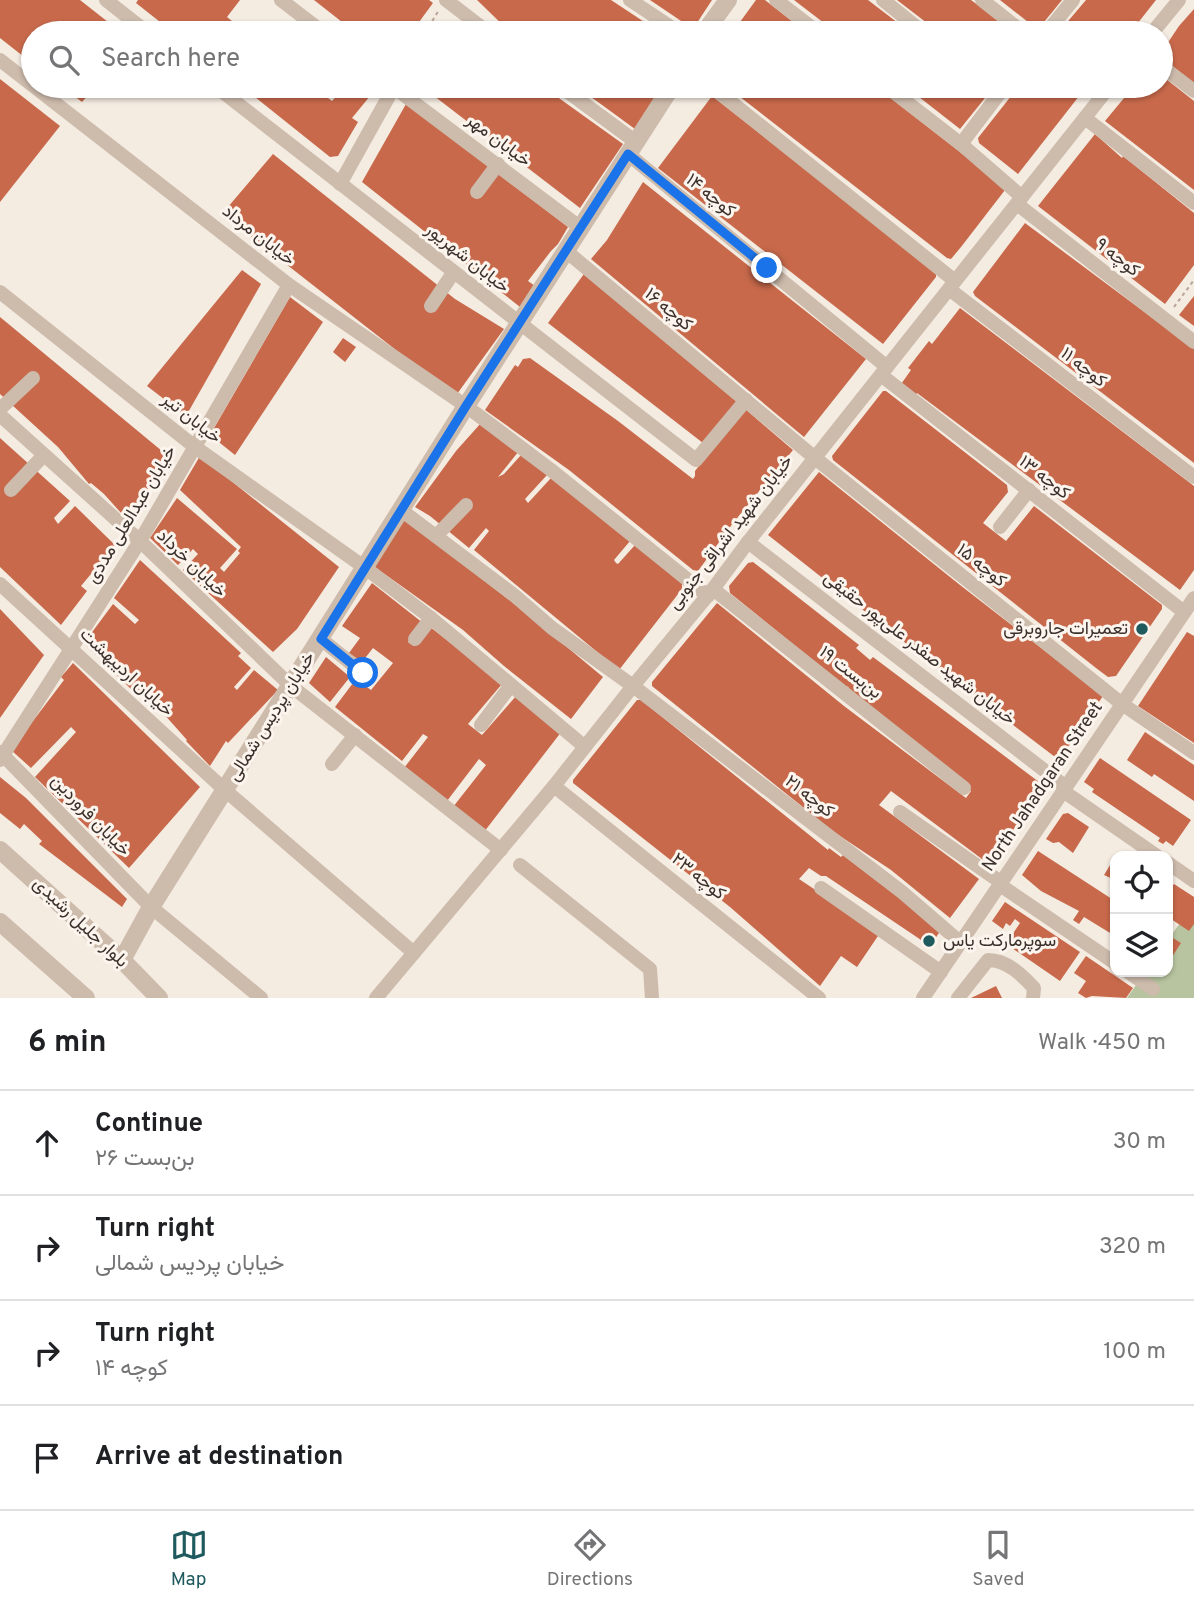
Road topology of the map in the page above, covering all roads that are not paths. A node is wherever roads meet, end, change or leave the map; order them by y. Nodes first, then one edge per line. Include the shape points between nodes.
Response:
1 (106, 0) edge
2 (281, 0) edge
3 (630, 0) edge
4 (728, 0) edge
5 (776, 0) edge
6 (883, 0) edge
7 (982, 0) edge
8 (1073, 0) edge
9 (1179, 0) edge
10 (442, 6) edge
11 (133, 21) edge
12 (308, 21) edge
13 (468, 21) edge
14 (662, 21) edge
15 (713, 21) edge
16 (803, 21) edge
17 (909, 21) edge
18 (1009, 21) edge
19 (1056, 21) edge
20 (1162, 21) edge
21 (0, 60) edge
22 (1173, 75) edge
23 (21, 76) edge
24 (1194, 91) edge
25 (49, 98) edge
26 (230, 98) edge
27 (387, 98) edge
28 (408, 98) edge
29 (574, 98) edge
30 (664, 98) edge
31 (726, 98) edge
32 (902, 98) edge
33 (991, 98) edge
34 (1101, 98) edge
35 (1085, 118) junction
36 (961, 144) junction
37 (632, 148) junction
38 (498, 164) junction
39 (340, 184) junction
40 (477, 192) dead end
41 (1019, 200) junction
42 (1194, 203) edge
43 (581, 228) junction
44 (566, 250) junction
45 (453, 273) junction
46 (289, 285) junction
47 (952, 285) junction
48 (0, 292) edge
49 (431, 306) dead end
50 (520, 325) junction
51 (1194, 342) edge
52 (884, 371) junction
53 (33, 379) dead end
54 (746, 400) junction
55 (466, 406) junction
56 (0, 409) edge
57 (0, 415) edge
58 (195, 447) junction
59 (44, 455) junction
60 (815, 458) junction
61 (1194, 477) edge
62 (11, 490) dead end
63 (1029, 490) junction
64 (466, 505) dead end
65 (401, 510) junction
66 (601, 511) joint
67 (1000, 527) dead end
68 (436, 536) junction
69 (140, 541) junction
70 (748, 542) junction
71 (364, 567) junction
72 (0, 584) edge
73 (710, 592) junction
74 (1194, 598) edge
75 (1187, 617) edge
76 (431, 618) junction
77 (321, 639) junction
78 (415, 639) dead end
79 (72, 648) junction
80 (363, 673) dead end
81 (511, 685) junction
82 (292, 686) junction
83 (633, 686) junction
84 (1122, 704) junction
85 (481, 725) dead end
86 (355, 735) junction
87 (585, 747) junction
88 (1194, 753) edge
89 (1, 755) edge
90 (332, 764) dead end
91 (554, 786) junction
92 (964, 788) dead end
93 (1065, 789) junction
94 (226, 791) junction
95 (900, 811) dead end
96 (0, 850) edge
97 (501, 850) junction
98 (1150, 851) edge
99 (520, 865) dead end
100 (1173, 866) edge
101 (1194, 881) edge
102 (1001, 884) junction
103 (821, 888) dead end
104 (152, 907) junction
105 (0, 922) edge
106 (960, 942) junction
107 (414, 953) junction
108 (1110, 960) edge
109 (122, 961) junction
110 (941, 972) junction
111 (1135, 977) edge
112 (1153, 989) dead end
113 (86, 998) edge
114 (159, 998) edge
115 (261, 998) edge
116 (376, 998) edge
117 (652, 998) edge
118 (818, 998) edge
119 (923, 998) edge
120 (958, 998) edge
121 (1033, 998) edge

1 - 11 street
2 - 12 street
3 - 14 street
4 - 15 street
5 - 16 street
6 - 17 street
7 - 18 street
8 - 19 street
9 - 20 street
10 - 13 street
21 - 23 street, خیابان مرداد
22 - 24 street
25 - 46 street, خیابان مرداد
26 - 39 street, خیابان شهریور
27 - 39 street
28 - 38 street, خیابان مهر
29 - 37 street, کوچه ۱۴
30 - 37 street, خیابان پردیس شمالی
31 - 47 street, کوچه ۱۱
32 - 36 street, کوچه ۹
33 - 36 street
34 - 35 street, خیابان شهید اشراقی جنوبی
35 - 41 street, خیابان شهید اشراقی جنوبی
35 - 42 street
36 - 41 street, کوچه ۹
37 - 43 street, خیابان پردیس شمالی
37 - 52 street, کوچه ۱۴
38 - 40 street
38 - 43 street, خیابان مهر
39 - 45 street, خیابان شهریور
41 - 47 street, خیابان شهید اشراقی جنوبی
41 - 51 street, کوچه ۹
43 - 44 street, خیابان پردیس شمالی
44 - 50 street, خیابان پردیس شمالی
44 - 54 street, کوچه ۱۶
45 - 49 street
45 - 50 street, خیابان شهریور
46 - 55 street, خیابان مرداد
46 - 58 street, خیابان عبدالعلی مددی
47 - 52 street, خیابان شهید اشراقی جنوبی
47 - 61 street, کوچه ۱۱
48 - 58 street, خیابان تیر
50 - 54 street, خیابان شهریور via 696,460
50 - 55 street, خیابان پردیس شمالی
52 - 60 street, خیابان شهید اشراقی جنوبی
52 - 63 street, کوچه ۱۳
53 - 56 street
54 - 60 street, کوچه ۱۶
55 - 65 street, خیابان پردیس شمالی
55 - 66 street, خیابان مرداد
57 - 59 street, خیابان خرداد
58 - 69 street, خیابان عبدالعلی مددی
58 - 71 street, خیابان تیر
59 - 62 street
59 - 69 street, خیابان خرداد
60 - 70 street, خیابان شهید اشراقی جنوبی
60 - 84 street, کوچه ۱۵
63 - 67 street
63 - 75 street, کوچه ۱۳
64 - 68 street
65 - 68 street
65 - 71 street, خیابان پردیس شمالی
66 - 73 street, بن‌بست ۱۹
68 - 83 street
69 - 79 street, خیابان عبدالعلی مددی
69 - 82 street, خیابان خرداد
70 - 73 street, خیابان شهید اشراقی جنوبی
70 - 93 street, خیابان شهید صفدر علی‌پور حقیقی
71 - 76 street, خیابان تیر
71 - 77 street, خیابان پردیس شمالی
72 - 79 street, خیابان اردیبهشت
73 - 83 street, خیابان شهید اشراقی جنوبی
73 - 92 street, بن‌بست ۱۹
74 - 75 street, North Jahadgaran Street
75 - 84 street, North Jahadgaran Street
76 - 78 street
76 - 81 street, خیابان تیر
77 - 80 street
77 - 82 street, خیابان پردیس شمالی
79 - 89 street, خیابان عبدالعلی مددی
79 - 94 street, خیابان اردیبهشت
81 - 85 street
81 - 87 street
82 - 86 street, خیابان خرداد
82 - 94 street, خیابان پردیس شمالی
83 - 87 street, خیابان شهید اشراقی جنوبی
83 - 106 street, کوچه ۲۱ via 902,892
84 - 88 street
84 - 93 street, North Jahadgaran Street
86 - 90 street
86 - 97 street, خیابان خرداد
87 - 91 street, خیابان شهید اشراقی جنوبی
89 - 104 street, خیابان فروردین
91 - 97 street, خیابان شهید اشراقی جنوبی
91 - 118 street, کوچه ۲۳
93 - 98 street
93 - 102 street, North Jahadgaran Street
94 - 104 street, خیابان پردیس شمالی
94 - 107 street, خیابان اردیبهشت
95 - 102 street
96 - 109 street, بلوار جلیل رشیدی
97 - 107 street, خیابان شهید اشراقی جنوبی
99 - 117 street via 650,969
100 - 101 street
102 - 106 street, North Jahadgaran Street
102 - 108 street
103 - 110 street
104 - 109 street, خیابان پردیس شمالی
104 - 115 street, خیابان فروردین
105 - 113 street
106 - 110 street, North Jahadgaran Street
107 - 116 street, خیابان شهید اشراقی جنوبی
109 - 114 street, بلوار جلیل رشیدی
110 - 119 street, North Jahadgaran Street
111 - 112 street
120 - 121 street via 988,960 1019,972 1034,988

